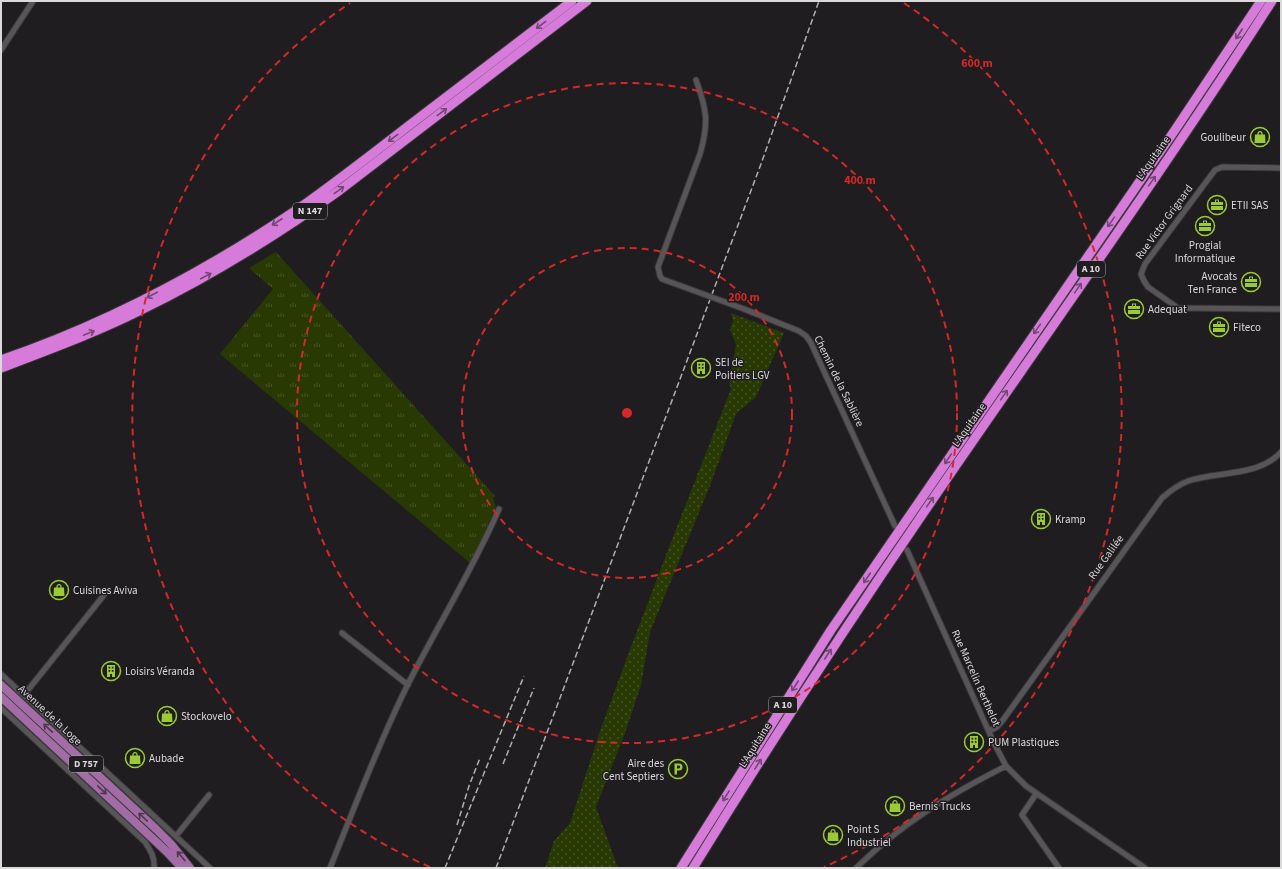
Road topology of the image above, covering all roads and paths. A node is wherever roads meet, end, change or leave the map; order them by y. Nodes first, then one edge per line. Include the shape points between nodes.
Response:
1 (33, 1) edge
2 (572, 1) edge
3 (587, 1) edge
4 (1260, 1) edge
5 (1272, 1) edge
6 (1, 50) edge
7 (696, 80) dead end
8 (1281, 168) edge
9 (1281, 309) edge
10 (2, 361) edge
11 (1281, 452) edge
12 (499, 509) dead end
13 (895, 526) dead end
14 (906, 550) dead end
15 (104, 595) dead end
16 (342, 633) dead end
17 (1, 674) edge
18 (1, 685) edge
19 (408, 685) junction
20 (24, 695) junction
21 (1, 697) edge
22 (1, 708) edge
23 (989, 731) junction
24 (1006, 766) junction
25 (1036, 794) junction
26 (209, 795) dead end
27 (176, 836) junction
28 (168, 847) junction
29 (154, 868) edge
30 (182, 868) edge
31 (190, 868) edge
32 (210, 868) edge
33 (330, 868) edge
34 (681, 868) edge
35 (693, 868) edge
36 (856, 868) edge
37 (1059, 868) edge
38 (1145, 868) edge

1 - 6 street
2 -> 10 highway, N 147 via 338,180 262,232 142,300 76,331
10 -> 3 highway, N 147 via 93,332 223,267 301,218
4 -> 34 highway, L'Aquitaine / A 10 via 1175,130 831,630
35 -> 5 highway, L'Aquitaine / A 10 via 872,587 1191,124
7 - 13 street, Chemin de la Sablière, bridge via 706,109 706,128 700,154 658,267 660,276 662,279 744,309 806,336 812,343
8 - 9 street, Rue Victor Grignard via 1222,167 1215,170 1145,264 1141,274 1148,287 1178,308
11 - 23 street, Rue Galilée via 1271,461 1255,468 1188,481 1162,498 1003,720
12 - 19 street via 476,559
14 - 23 street, Rue Marcelin Berthelot
15 - 20 street
16 - 19 street
17 - 20 street
28 -> 18 main road, Avenue de la Loge / D 757
19 - 33 street
20 - 27 street
21 -> 28 main road, Avenue de la Loge / D 757
22 - 29 street via 145,842 151,852
23 - 24 street, Rue Marcelin Berthelot
24 - 25 street, Rue Marcelin Berthelot
24 - 36 street via 914,819
25 - 37 street via 1022,815
25 - 38 street, Rue Marcelin Berthelot
26 - 27 street
27 - 32 street
28 - 30 main road, D 757
31 -> 28 main road, D 757

